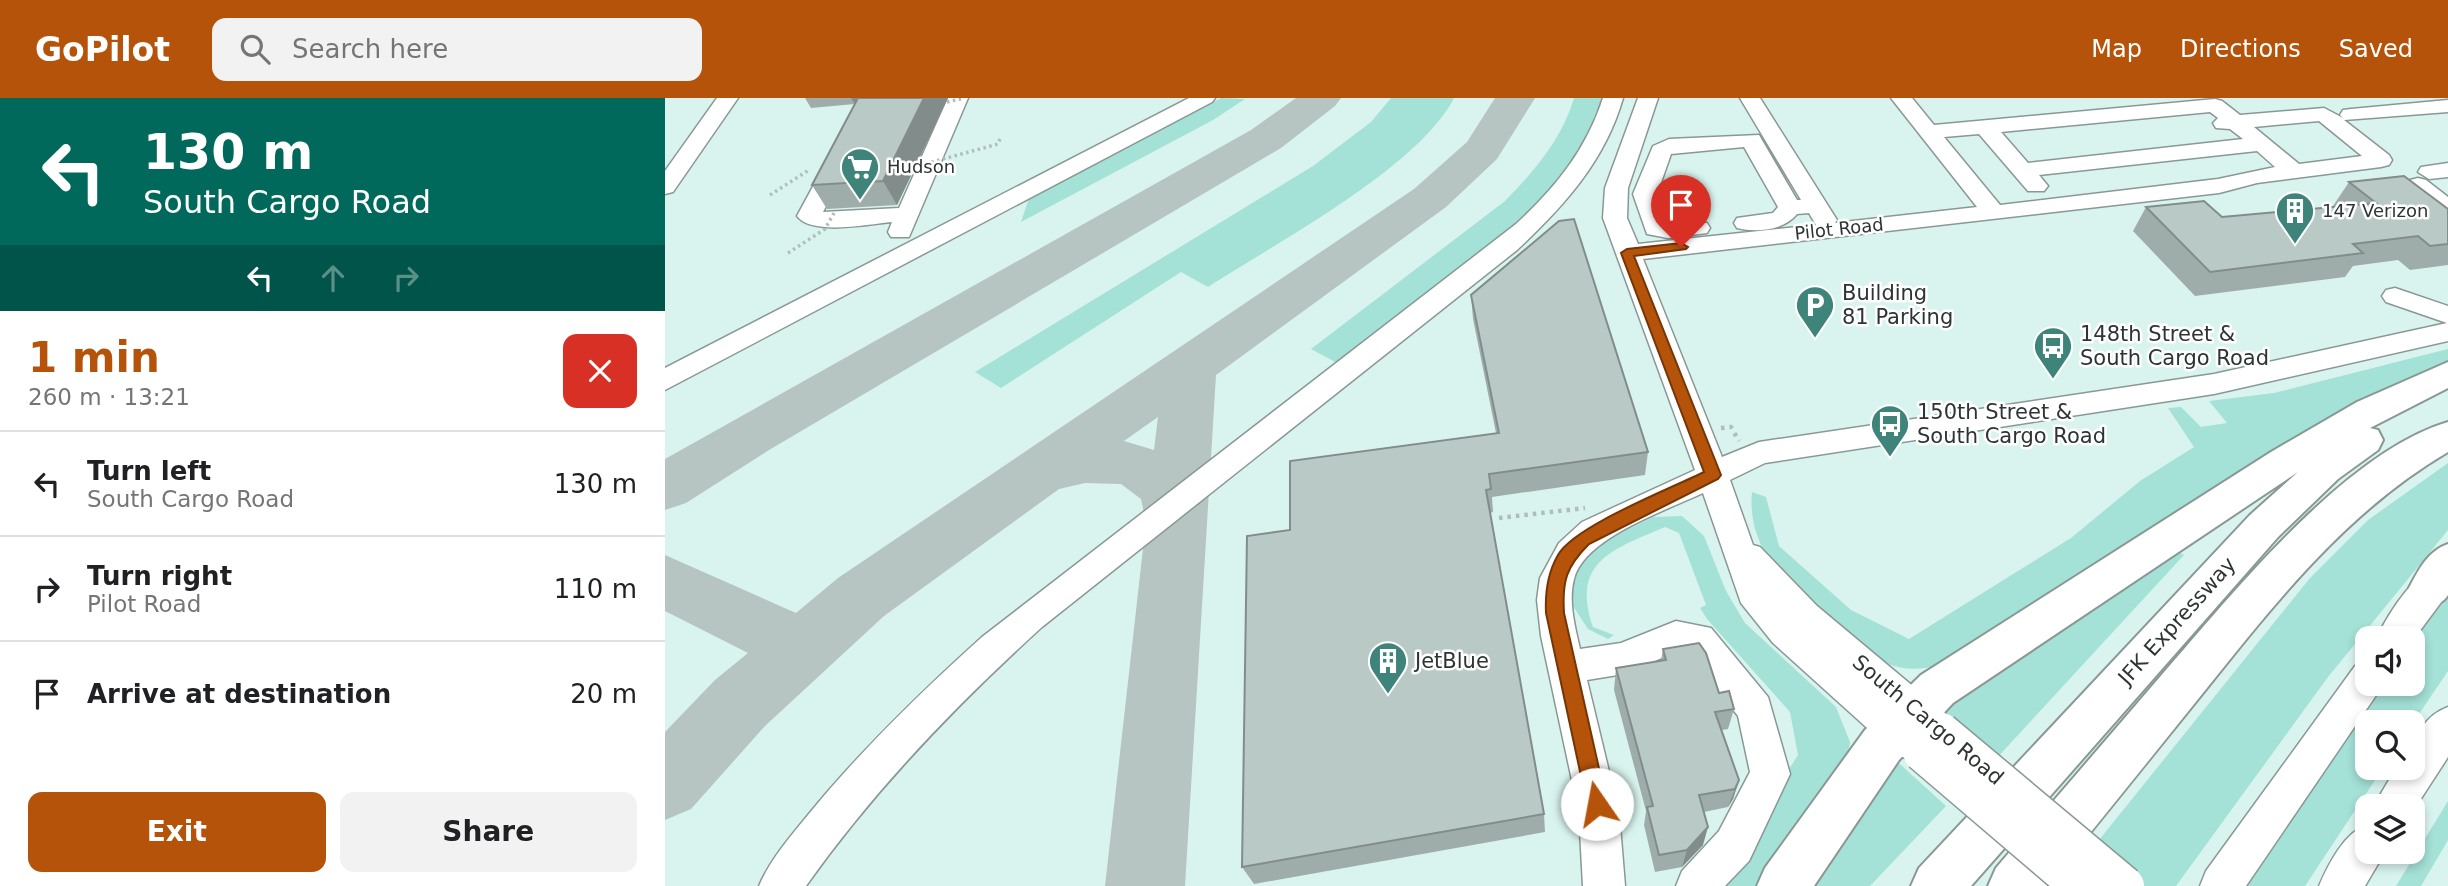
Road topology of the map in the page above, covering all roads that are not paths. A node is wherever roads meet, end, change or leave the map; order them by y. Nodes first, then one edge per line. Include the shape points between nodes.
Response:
1 (732, 98) edge
2 (871, 98) edge
3 (1205, 98) edge
4 (1613, 98) edge
5 (1648, 98) edge
6 (1750, 98) edge
7 (1901, 98) edge
8 (952, 100) edge
9 (2212, 101) edge
10 (2448, 106) edge
11 (2351, 116) dead end
12 (2235, 122) junction
13 (1928, 132) junction
14 (1991, 135) junction
15 (2262, 144) junction
16 (2023, 170) junction
17 (2294, 171) junction
18 (2432, 176) edge
19 (668, 180) edge
20 (2085, 201) junction
21 (1815, 205) junction
22 (1790, 208) junction
23 (2448, 208) edge
24 (1994, 213) junction
25 (908, 215) junction
26 (1832, 230) junction
27 (1627, 253) junction
28 (888, 264) junction
29 (2448, 315) edge
30 (2439, 334) edge
31 (2448, 374) edge
32 (665, 380) edge
33 (2448, 392) edge
34 (2448, 435) edge
35 (1713, 475) junction
36 (2442, 574) edge
37 (2404, 626) edge
38 (1567, 667) junction
39 (2355, 695) edge
40 (2448, 724) edge
41 (1918, 731) junction
42 (2402, 794) edge
43 (2355, 864) edge
44 (780, 886) edge
45 (1604, 886) edge
46 (1697, 886) edge
47 (1783, 886) edge
48 (1937, 886) edge
49 (2014, 886) edge
50 (2079, 886) edge
51 (2125, 886) edge
52 (2221, 886) edge
53 (2340, 886) edge

1 - 19 street
2 - 25 street via 809,216 826,221
3 - 28 street
4 - 44 street via 1600,138 1553,204 1508,245 967,671 870,769
5 - 27 street, South Cargo Road via 1613,202
6 - 21 street
7 - 13 street
8 - 25 street
9 - 12 street
9 - 14 street
10 - 11 street
12 - 14 street
12 - 15 street
12 - 17 street, Pilot Road via 2324,114 2381,159
13 - 14 street
13 - 24 street
14 - 16 street
15 - 16 street
15 - 17 street
16 - 20 street via 2043,193
17 - 20 street, Pilot Road via 2219,186
18 - 23 street
20 - 24 street, Pilot Road
21 - 22 street
21 - 26 street
22 - 22 street via 1751,140 1669,146 1661,151 1646,194 1656,229 1661,230 1780,220
24 - 26 street, Pilot Road
25 - 28 street
26 - 27 street, Pilot Road
27 - 35 street, South Cargo Road
28 - 32 street
29 - 30 street via 2395,296
30 - 35 street via 2214,384 1759,453
31 - 41 highway via 2370,411 2284,462 1952,679
33 - 48 highway, JFK Expressway via 2368,438 2284,505
34 - 49 highway, JFK Expressway via 2370,484 2308,540
35 - 38 street via 1594,531 1565,558 1556,577 1554,600
35 - 41 street, South Cargo Road via 1745,576 1774,621
36 - 37 street
38 - 45 street via 1602,829
38 - 46 street via 1624,658 1676,636 1698,639 1755,709 1770,774 1734,846
39 - 52 street
40 - 42 street
41 - 47 highway via 1868,764
41 - 50 street, South Cargo Road, bridge
41 - 51 street, South Cargo Road, bridge
43 - 53 street

